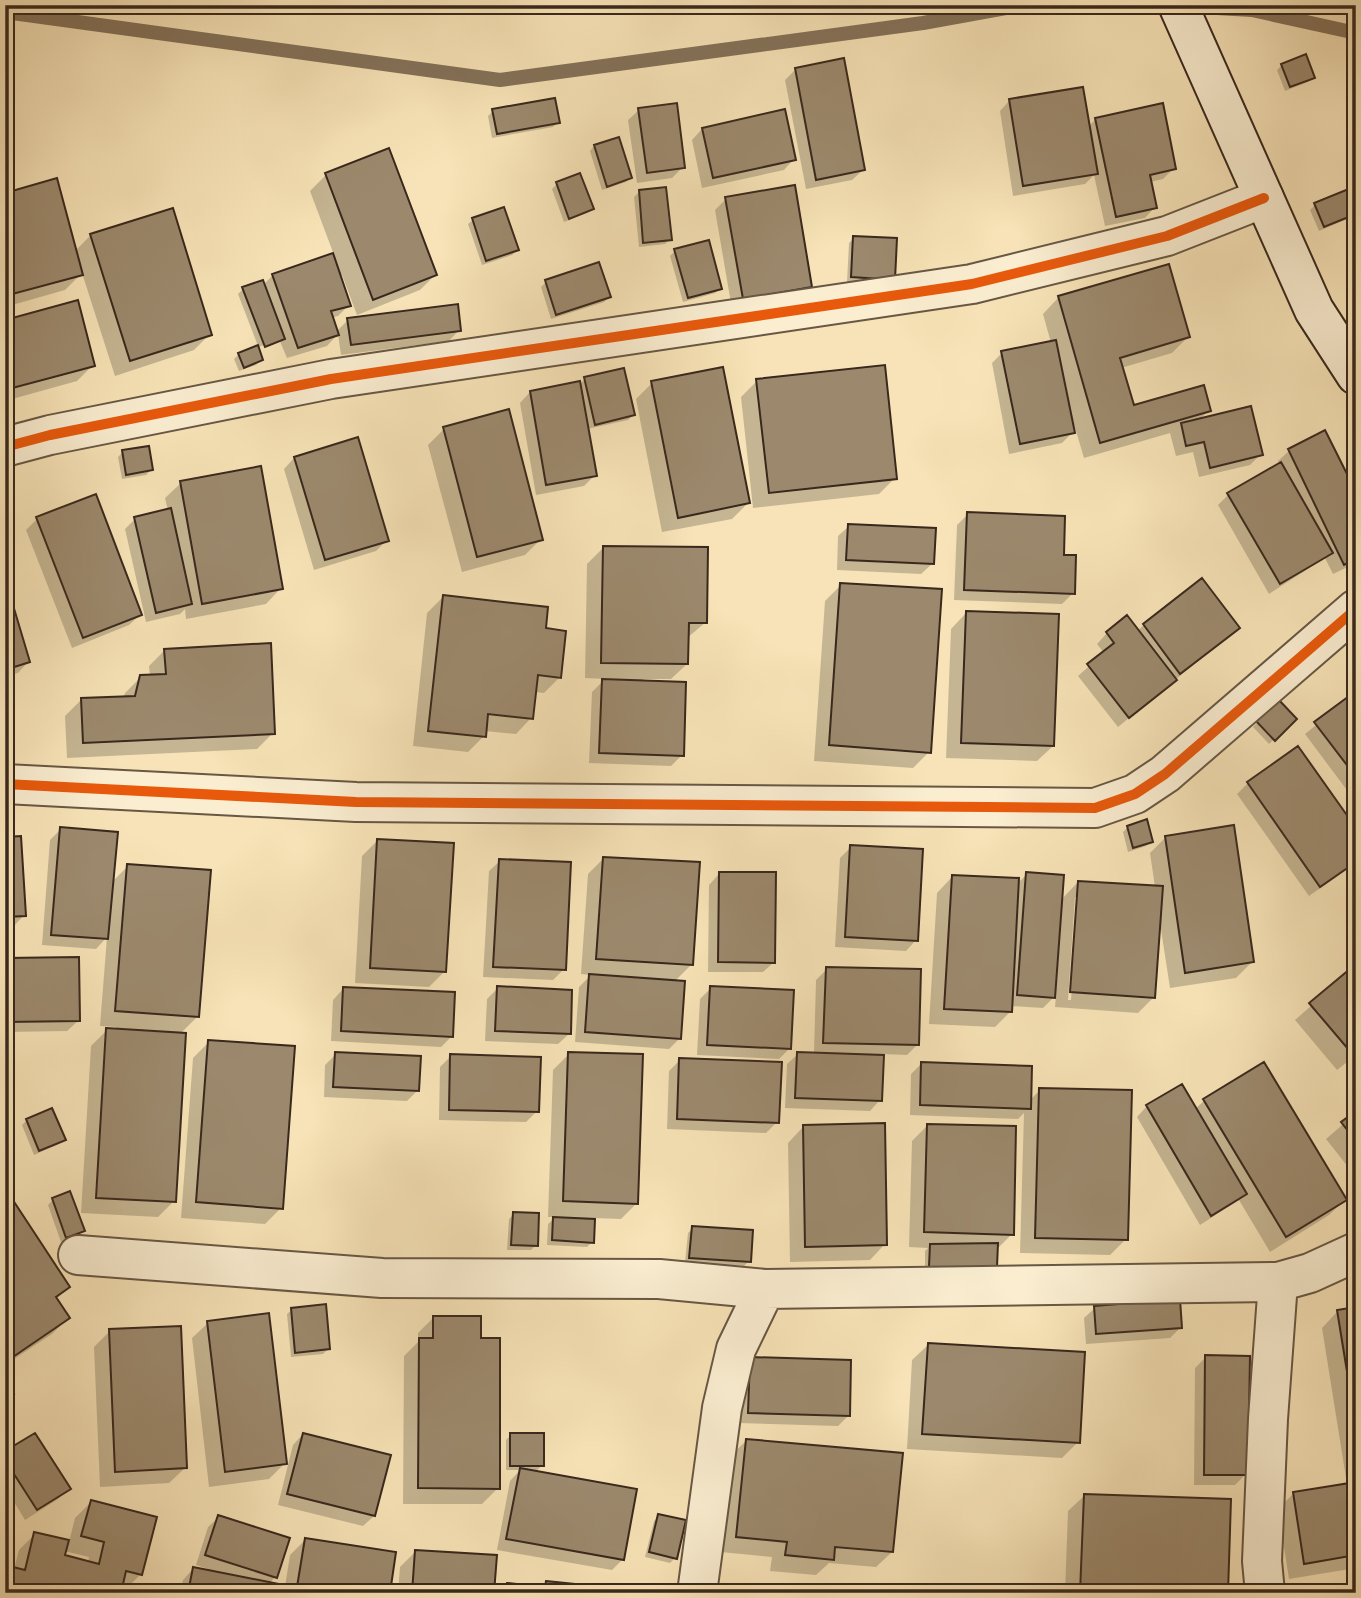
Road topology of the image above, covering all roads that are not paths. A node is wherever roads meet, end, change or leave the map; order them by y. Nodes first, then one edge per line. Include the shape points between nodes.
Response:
1 (1178, 5) edge
2 (1264, 198) junction
3 (1356, 375) edge
4 (5, 447) edge
5 (1356, 608) edge
6 (5, 784) edge
7 (1356, 1252) edge
8 (78, 1255) dead end
9 (1278, 1282) junction
10 (765, 1289) junction
11 (696, 1593) edge
12 (1265, 1593) edge

1 - 2 street
2 - 3 street via 1314,310
2 - 4 street via 1167,236 972,284 331,379
5 - 6 street via 1165,774 1135,794 1095,808 356,802
7 - 9 street
8 - 10 street via 382,1278 659,1279
9 - 10 street
9 - 12 street via 1263,1535
10 - 11 street via 736,1349 722,1408

